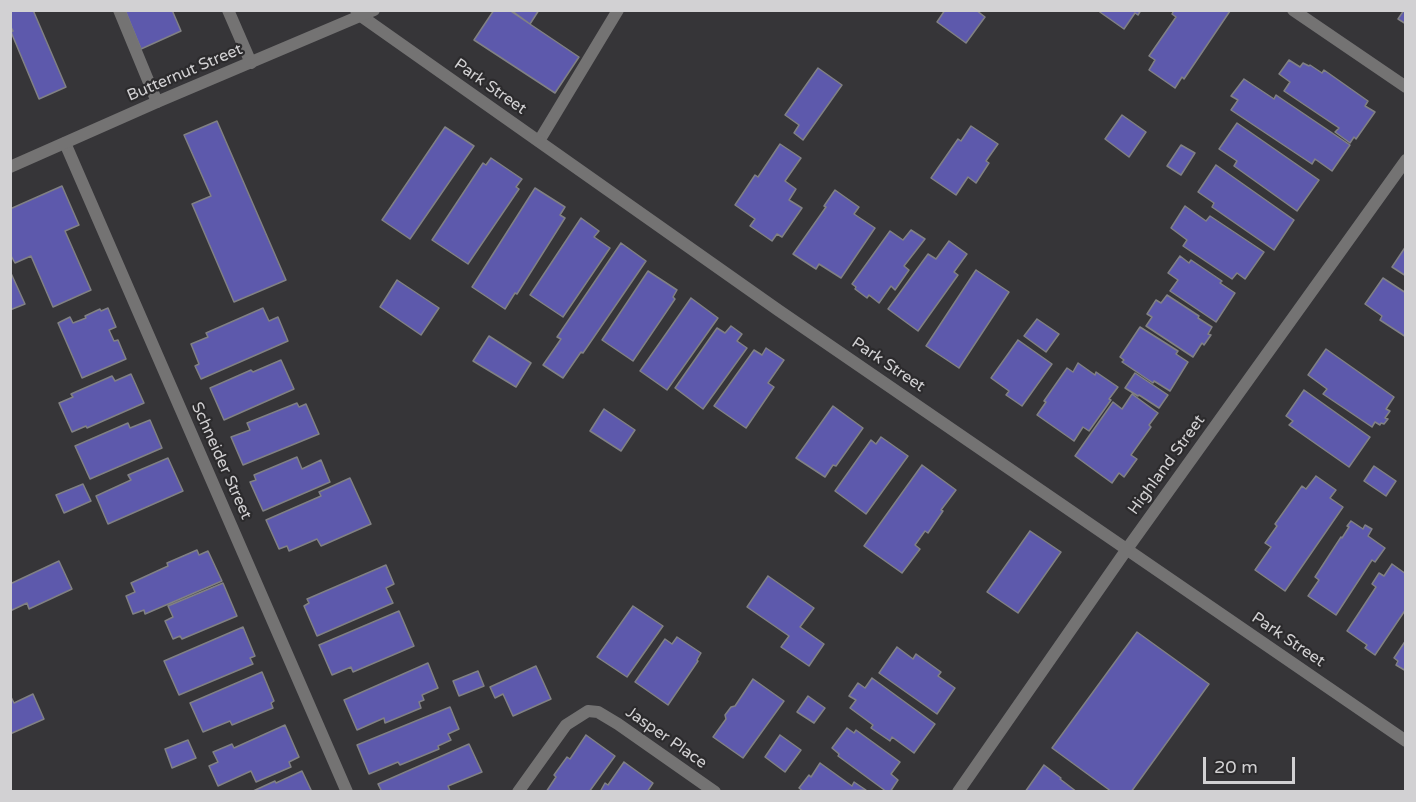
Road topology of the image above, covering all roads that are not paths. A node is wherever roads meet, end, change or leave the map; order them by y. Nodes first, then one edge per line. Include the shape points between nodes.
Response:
1 (119, 10) edge
2 (228, 10) edge
3 (374, 10) edge
4 (618, 10) edge
5 (1293, 10) edge
6 (358, 13) edge
7 (251, 63) junction
8 (1406, 87) edge
9 (157, 102) junction
10 (539, 141) junction
11 (65, 143) junction
12 (1406, 160) edge
13 (10, 166) edge
14 (1127, 549) junction
15 (1406, 741) edge
16 (346, 792) edge
17 (518, 792) edge
18 (715, 792) edge
19 (958, 792) edge

1 - 9 street
2 - 7 street
3 - 6 street, Butternut Street
4 - 10 street
5 - 8 street
6 - 7 street, Butternut Street
6 - 10 street, Park Street
7 - 9 street, Butternut Street
9 - 11 street, Butternut Street
10 - 14 street, Park Street
11 - 13 street, Butternut Street
11 - 16 street, Schneider Street
12 - 14 street, Highland Street
14 - 15 street, Park Street
14 - 19 street, Highland Street
17 - 18 street, Jasper Place via 566,725 588,711 598,712 618,724

